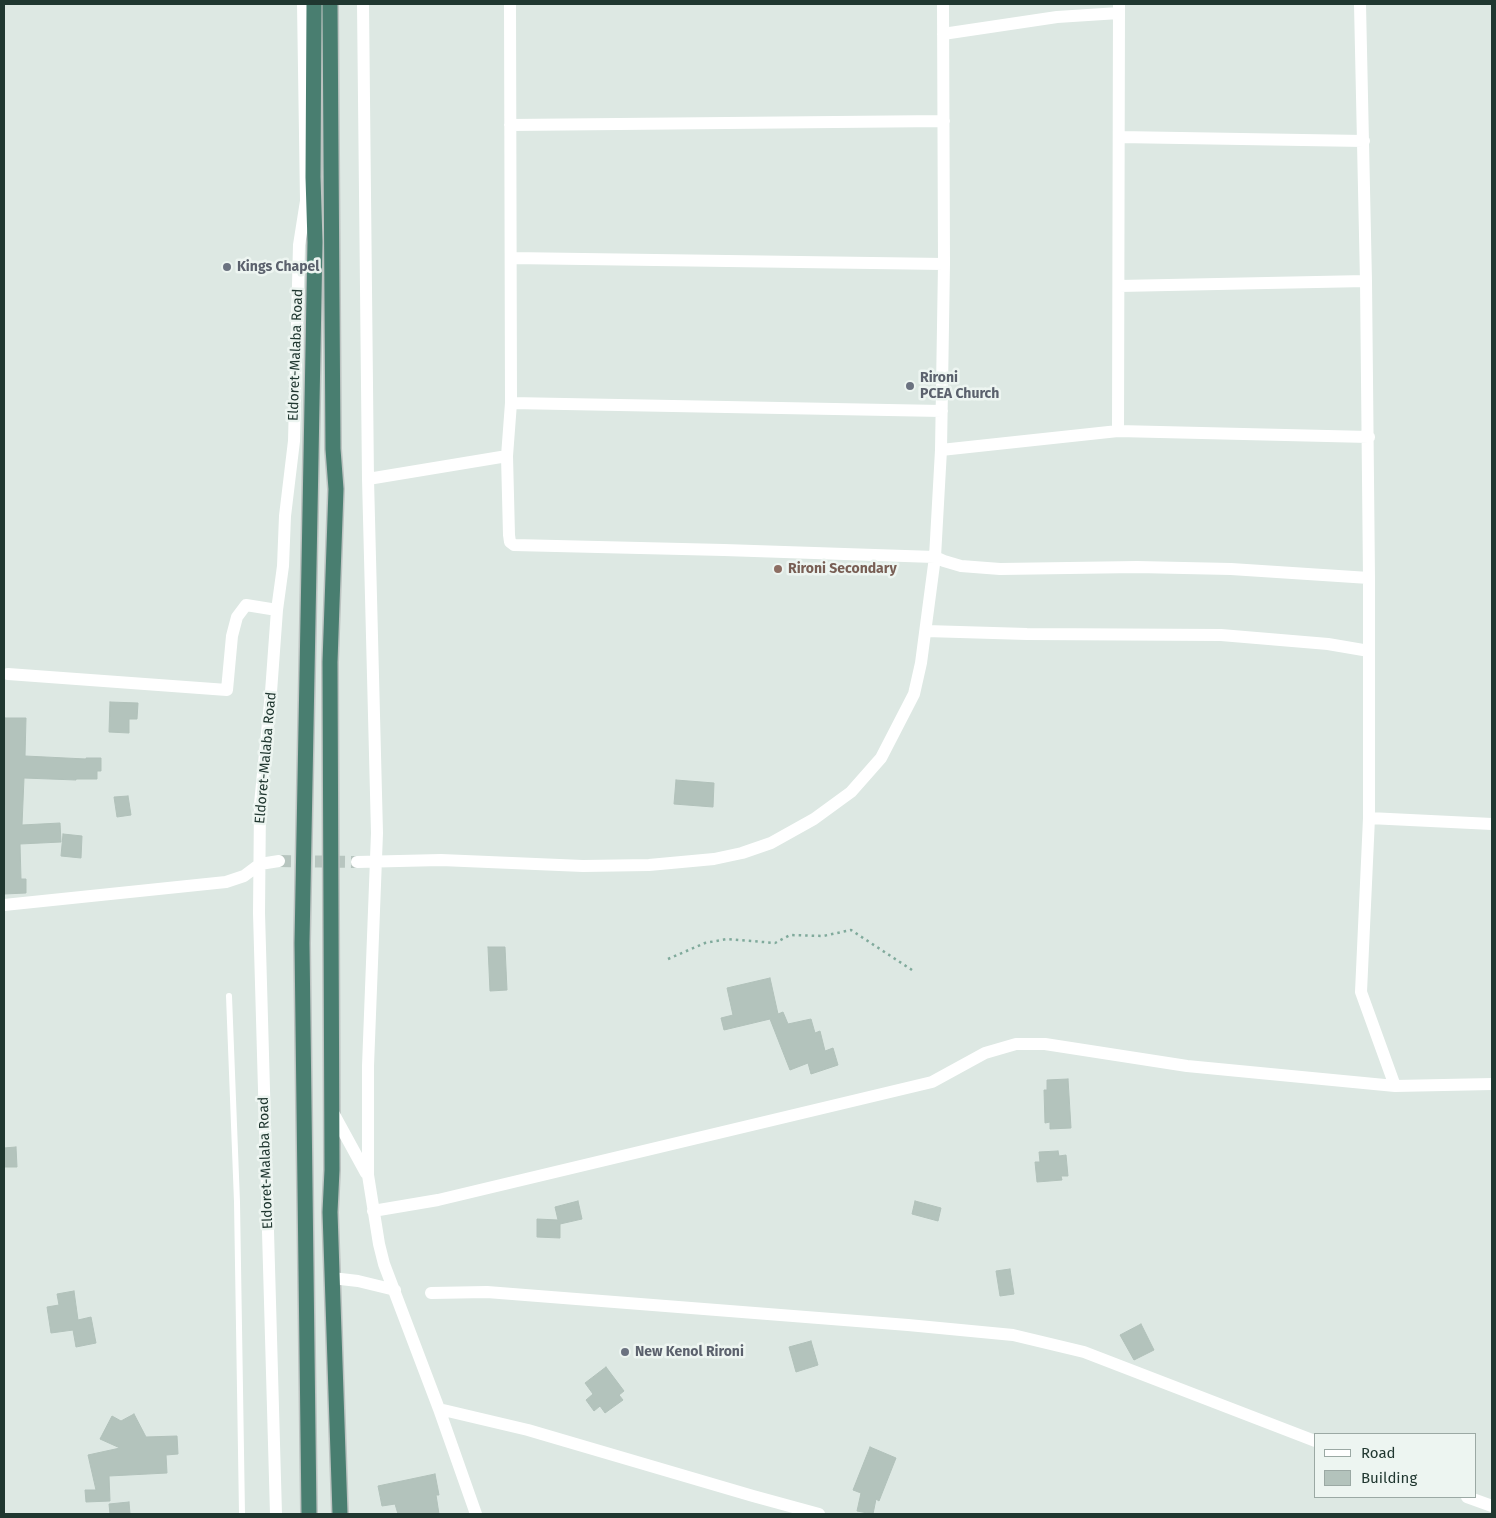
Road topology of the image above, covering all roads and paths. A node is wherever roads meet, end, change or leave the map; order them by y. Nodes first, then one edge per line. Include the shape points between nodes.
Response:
1 (303, 4) edge
2 (314, 4) edge
3 (330, 4) edge
4 (364, 4) edge
5 (510, 4) edge
6 (943, 4) edge
7 (1360, 4) edge
8 (1119, 8) edge
9 (943, 34) junction
10 (944, 121) junction
11 (510, 125) junction
12 (1119, 137) junction
13 (1364, 141) junction
14 (511, 258) junction
15 (944, 264) junction
16 (1366, 281) junction
17 (1119, 286) junction
18 (511, 403) junction
19 (942, 410) junction
20 (1118, 431) junction
21 (1369, 437) junction
22 (941, 450) junction
23 (508, 456) junction
24 (368, 479) junction
25 (935, 557) junction
26 (1369, 578) junction
27 (277, 610) junction
28 (926, 631) junction
29 (1369, 651) junction
30 (8, 674) dead end
31 (1369, 818) junction
32 (1492, 824) edge
33 (279, 860) tunnel mouth
34 (376, 861) junction
35 (357, 862) tunnel mouth
36 (260, 864) junction
37 (4, 905) edge
38 (668, 959) dead end
39 (912, 970) dead end
40 (229, 996) dead end
41 (1492, 1084) edge
42 (1394, 1086) junction
43 (331, 1109) junction
44 (368, 1175) junction
45 (374, 1211) junction
46 (332, 1278) junction
47 (395, 1290) junction
48 (430, 1293) dead end
49 (439, 1409) junction
50 (1314, 1441) edge
51 (1470, 1498) edge
52 (1492, 1506) edge
53 (242, 1514) edge
54 (276, 1514) edge
55 (309, 1514) edge
56 (340, 1514) edge
57 (476, 1514) edge
58 (819, 1514) edge

1 - 27 street, Eldoret-Malaba Road via 306,201 300,245 294,441
2 - 55 highway, Eldoret-Malaba Road via 315,242 302,943
3 - 43 highway via 332,449 336,489 330,662
4 - 24 street
5 - 11 street
6 - 9 street
7 - 13 street
8 - 9 street
8 - 12 street
9 - 10 street
10 - 11 street
10 - 15 street
11 - 14 street
12 - 13 street
12 - 17 street
13 - 16 street
14 - 15 street
14 - 18 street
15 - 19 street
16 - 17 street
16 - 21 street
17 - 20 street
18 - 19 street
18 - 23 street
19 - 22 street
20 - 21 street
20 - 22 street
21 - 26 street
22 - 25 street
23 - 24 street
23 - 25 street via 509,535 514,545
24 - 34 street
25 - 26 street via 961,566 1000,569 1221,569
25 - 28 street
26 - 29 street
27 - 30 street via 246,605 237,617 227,690
27 - 36 street, Eldoret-Malaba Road via 260,804
28 - 29 street via 1221,635 1328,644
28 - 34 street via 914,694 881,758 851,792 814,819 771,843 714,859 649,865
29 - 31 street
31 - 32 street
31 - 42 street via 1361,992
33 - 36 street
34 - 35 street
34 - 44 street via 368,1066
36 - 37 street via 244,876 226,882
36 - 54 street, Eldoret-Malaba Road
38 - 39 path via 705,943 727,939 775,943 790,935 823,936 851,930
40 - 53 lane via 237,1202
41 - 42 street
42 - 45 street via 1187,1066 1045,1044 1016,1044 986,1053 932,1082 438,1200
43 - 44 street
43 - 46 highway
44 - 45 street
45 - 47 street via 384,1264
46 - 47 street
46 - 56 highway
47 - 49 street
48 - 50 street via 487,1292 1013,1335 1084,1352
49 - 57 street
49 - 58 street via 528,1430
51 - 52 street

